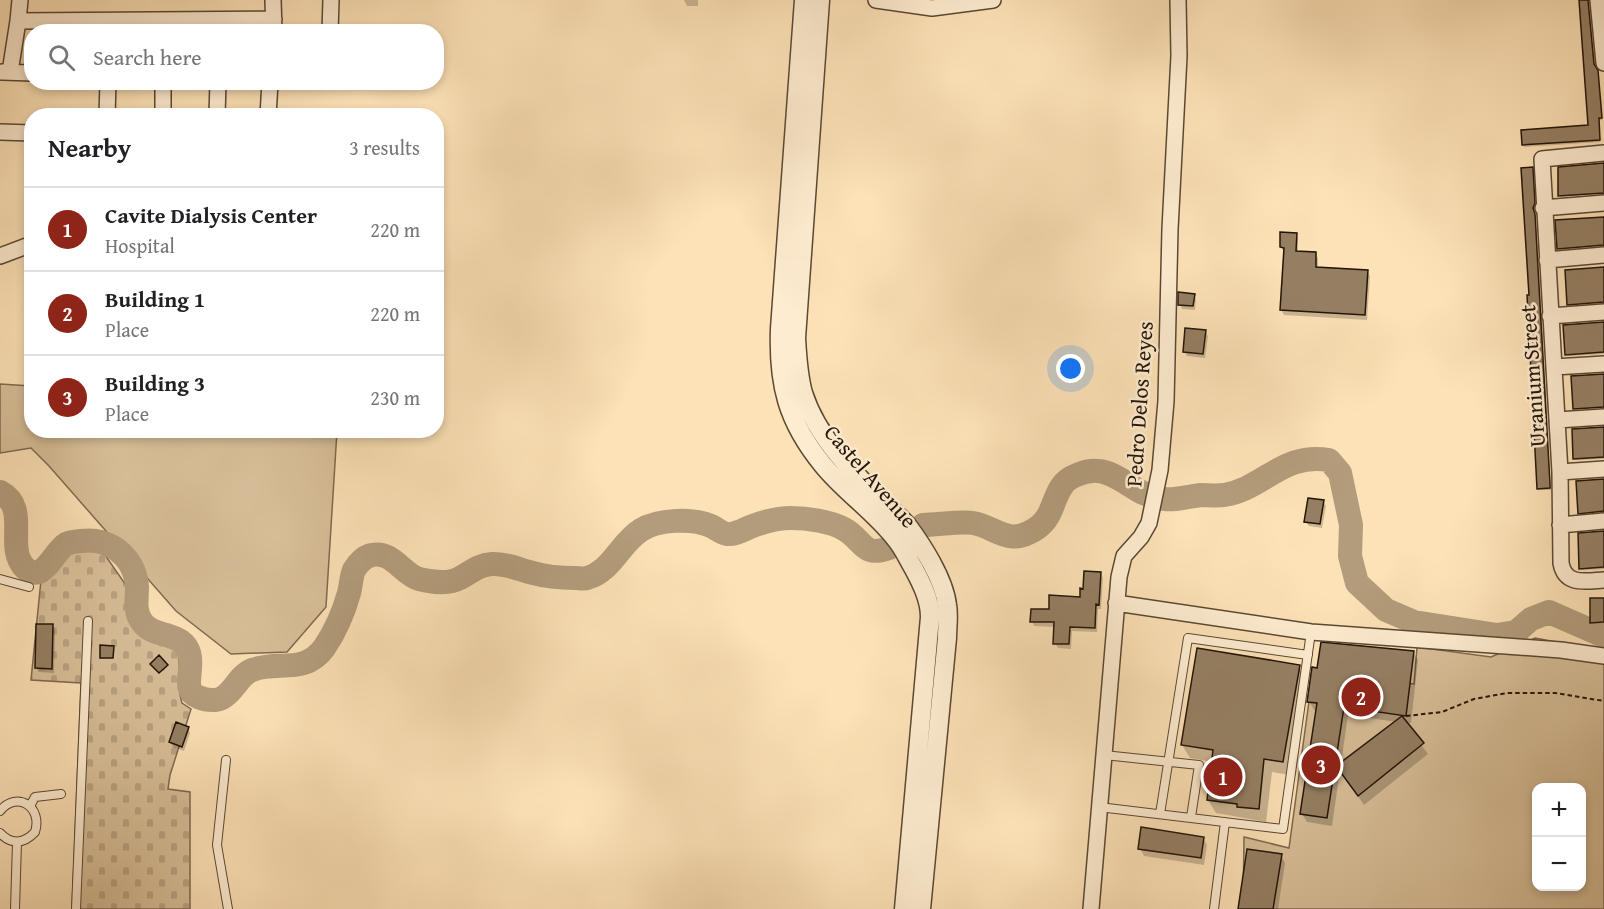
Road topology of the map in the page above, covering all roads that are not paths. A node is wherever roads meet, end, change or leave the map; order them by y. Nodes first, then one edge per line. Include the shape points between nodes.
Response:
1 (20, 0) edge
2 (273, 0) edge
3 (331, 0) edge
4 (804, 0) edge
5 (820, 0) edge
6 (876, 0) edge
7 (993, 0) edge
8 (1178, 0) edge
9 (1598, 0) edge
10 (18, 21) junction
11 (210, 24) edge
12 (274, 24) edge
13 (330, 24) edge
14 (1604, 63) edge
15 (5, 72) edge
16 (24, 73) edge
17 (108, 90) edge
18 (163, 90) edge
19 (218, 90) edge
20 (270, 90) edge
21 (107, 108) edge
22 (163, 108) edge
23 (217, 108) edge
24 (268, 108) edge
25 (24, 134) edge
26 (0, 136) edge
27 (1604, 153) edge
28 (1604, 203) edge
29 (1543, 208) junction
30 (24, 246) edge
31 (1604, 255) edge
32 (0, 256) edge
33 (1546, 260) junction
34 (1604, 312) edge
35 (1550, 316) junction
36 (1604, 364) edge
37 (1554, 367) junction
38 (1604, 417) edge
39 (1557, 420) junction
40 (1604, 468) edge
41 (1560, 472) junction
42 (1604, 521) edge
43 (1560, 525) junction
44 (0, 579) edge
45 (1604, 580) edge
46 (29, 587) dead end
47 (1116, 603) junction
48 (88, 621) dead end
49 (1311, 632) junction
50 (1308, 655) junction
51 (1604, 656) edge
52 (1104, 755) junction
53 (226, 759) dead end
54 (1168, 761) junction
55 (61, 794) dead end
56 (30, 806) junction
57 (1100, 807) junction
58 (0, 811) edge
59 (1160, 814) junction
60 (1191, 818) junction
61 (1225, 822) junction
62 (0, 833) edge
63 (17, 842) junction
64 (15, 909) edge
65 (76, 909) edge
66 (228, 909) edge
67 (904, 909) edge
68 (921, 909) edge
69 (1091, 909) edge
70 (1214, 909) edge

1 - 10 street
2 - 12 street
3 - 13 street
4 - 67 street, Castel Avenue via 780,369 788,405 815,454 895,538 928,601 930,617
5 - 68 street, Castel Avenue via 796,338 798,361 804,394 831,444 840,458 907,525 947,602 947,638
6 - 7 street via 932,8
8 - 47 street, Pedro Delos Reyes via 1166,401 1153,510 1141,537 1124,556
9 - 14 street
10 - 11 street
10 - 15 street
15 - 16 street
17 - 21 street
18 - 22 street
19 - 23 street
20 - 24 street
25 - 26 street
27 - 29 street, Uranium Street via 1542,159
28 - 29 street
29 - 33 street, Uranium Street
30 - 32 street
31 - 33 street
33 - 35 street, Uranium Street
34 - 35 street
35 - 37 street, Uranium Street
36 - 37 street
37 - 39 street, Uranium Street
38 - 39 street
39 - 41 street, Uranium Street
40 - 41 street
41 - 43 street, Uranium Street
42 - 43 street
43 - 45 street, Uranium Street via 1562,570 1569,579
44 - 46 lane
47 - 49 street
47 - 52 street, Pedro Delos Reyes
48 - 65 lane
49 - 50 lane
49 - 51 street
50 - 54 lane via 1188,638
50 - 61 lane via 1283,829
52 - 54 lane
52 - 57 street, Pedro Delos Reyes
53 - 66 lane via 217,845
54 - 59 lane
54 - 60 lane via 1199,765
55 - 56 lane via 35,797
56 - 58 lane via 17,801
56 - 63 lane via 37,818 34,832
57 - 59 lane
57 - 69 street, Pedro Delos Reyes
59 - 60 lane
60 - 61 lane
61 - 70 lane
62 - 63 lane
63 - 64 lane

